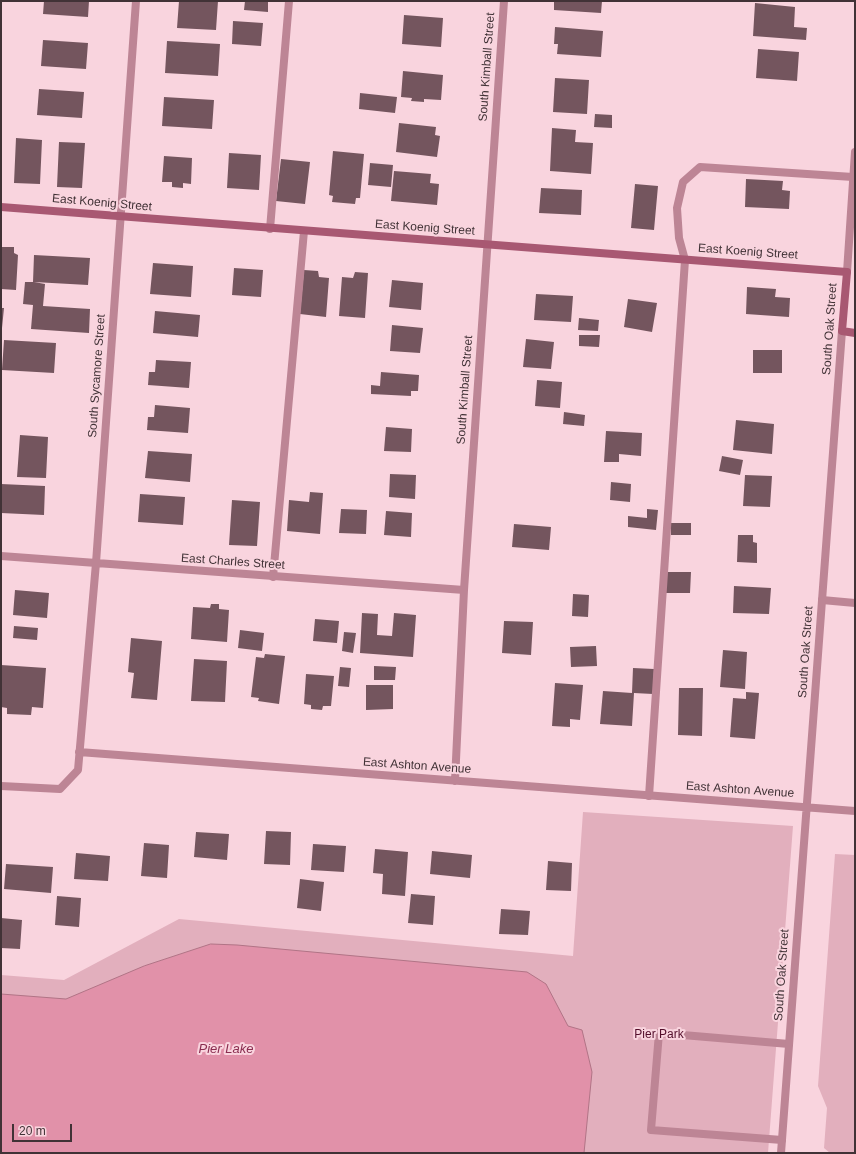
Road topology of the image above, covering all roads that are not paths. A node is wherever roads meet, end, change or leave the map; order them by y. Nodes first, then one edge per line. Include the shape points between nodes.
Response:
1 (136, 1) edge
2 (289, 1) edge
3 (504, 1) edge
4 (855, 152) edge
5 (853, 177) junction
6 (1, 207) edge
7 (120, 217) junction
8 (270, 229) junction
9 (304, 231) junction
10 (486, 245) junction
11 (685, 260) junction
12 (847, 272) junction
13 (842, 332) junction
14 (855, 333) edge
15 (1, 556) edge
16 (96, 563) junction
17 (273, 577) junction
18 (464, 590) junction
19 (822, 600) junction
20 (855, 603) edge
21 (79, 752) junction
22 (455, 781) junction
23 (1, 786) edge
24 (649, 796) junction
25 (807, 807) junction
26 (855, 811) edge
27 (789, 1044) junction
28 (782, 1140) junction
29 (781, 1153) edge

1 - 7 street, South Sycamore Street
2 - 8 street
3 - 10 street, South Kimball Street
4 - 5 street, South Oak Street
5 - 11 street via 700,167 683,182 677,208 679,238
5 - 12 street, South Oak Street
6 - 7 street, East Koenig Street
7 - 8 street, East Koenig Street
7 - 16 street, South Sycamore Street
8 - 9 street, East Koenig Street
9 - 10 street, East Koenig Street
9 - 17 street
10 - 11 street, East Koenig Street
10 - 18 street, South Kimball Street
11 - 12 street, East Koenig Street
11 - 24 street
12 - 13 street, South Oak Street
13 - 14 street
13 - 19 street, South Oak Street
15 - 16 street, East Charles Street
16 - 17 street, East Charles Street
16 - 21 street, South Sycamore Street
17 - 18 street, East Charles Street
18 - 22 street, South Kimball Street
19 - 20 street
19 - 25 street, South Oak Street
21 - 22 street, East Ashton Avenue
21 - 23 street via 78,770 60,789
22 - 24 street, East Ashton Avenue
24 - 25 street, East Ashton Avenue
25 - 26 street, East Ashton Avenue
25 - 27 street, South Oak Street
27 - 28 street, South Oak Street
27 - 28 street via 659,1033 651,1130
28 - 29 street, South Oak Street

